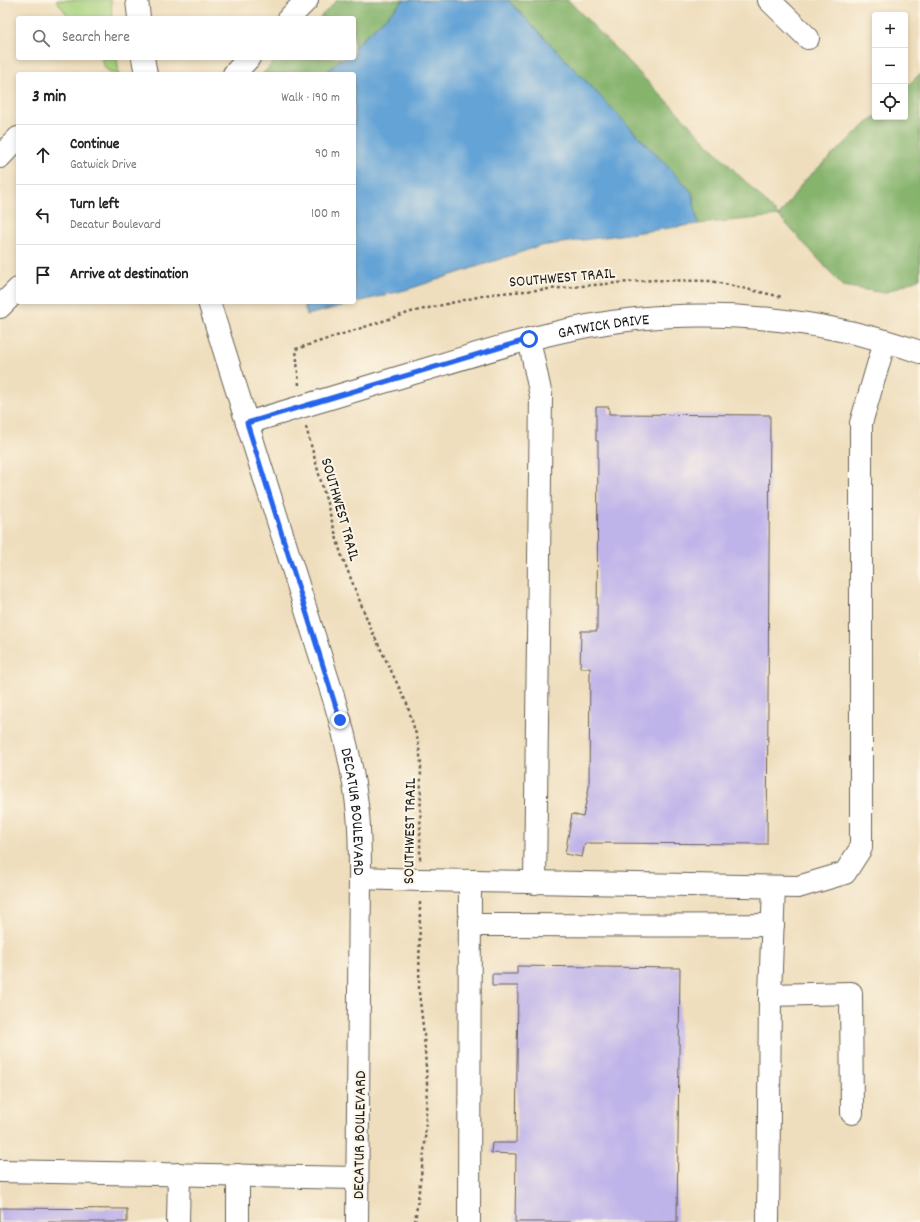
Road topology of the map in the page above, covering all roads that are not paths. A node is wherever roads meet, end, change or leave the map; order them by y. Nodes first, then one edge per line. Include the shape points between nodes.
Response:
1 (137, 0) edge
2 (307, 0) edge
3 (769, 0) edge
4 (138, 16) edge
5 (291, 16) edge
6 (808, 38) dead end
7 (143, 60) edge
8 (248, 60) edge
9 (146, 72) edge
10 (236, 72) edge
11 (16, 140) edge
12 (0, 157) edge
13 (16, 291) edge
14 (210, 304) edge
15 (0, 307) edge
16 (529, 339) junction
17 (885, 341) junction
18 (920, 352) edge
19 (247, 423) junction
20 (360, 878) junction
21 (470, 881) junction
22 (535, 883) junction
23 (774, 887) junction
24 (470, 925) junction
25 (773, 925) junction
26 (770, 995) junction
27 (852, 1113) dead end
28 (0, 1171) edge
29 (179, 1174) junction
30 (238, 1175) junction
31 (357, 1178) junction
32 (178, 1222) edge
33 (238, 1222) edge
34 (357, 1222) edge
35 (469, 1222) edge
36 (768, 1222) edge

1 - 4 street
2 - 5 street
3 - 6 street
7 - 9 street
8 - 10 street
11 - 12 street
13 - 15 street
14 - 19 street, DECATUR BOULEVARD
16 - 17 street, GATWICK DRIVE via 596,324 635,319 718,316 808,324
16 - 19 street, GATWICK DRIVE
16 - 22 street via 541,396
17 - 18 street, GATWICK DRIVE
17 - 23 street via 861,423 861,848 845,873 798,887
19 - 20 street, DECATUR BOULEVARD via 349,754 356,804
20 - 21 street
20 - 31 street, DECATUR BOULEVARD
21 - 22 street
21 - 24 street
22 - 23 street
23 - 25 street
24 - 25 street
24 - 35 street
25 - 26 street
26 - 27 street via 851,993
26 - 36 street
28 - 29 street
29 - 30 street
29 - 32 street
30 - 31 street
30 - 33 street
31 - 34 street, DECATUR BOULEVARD

